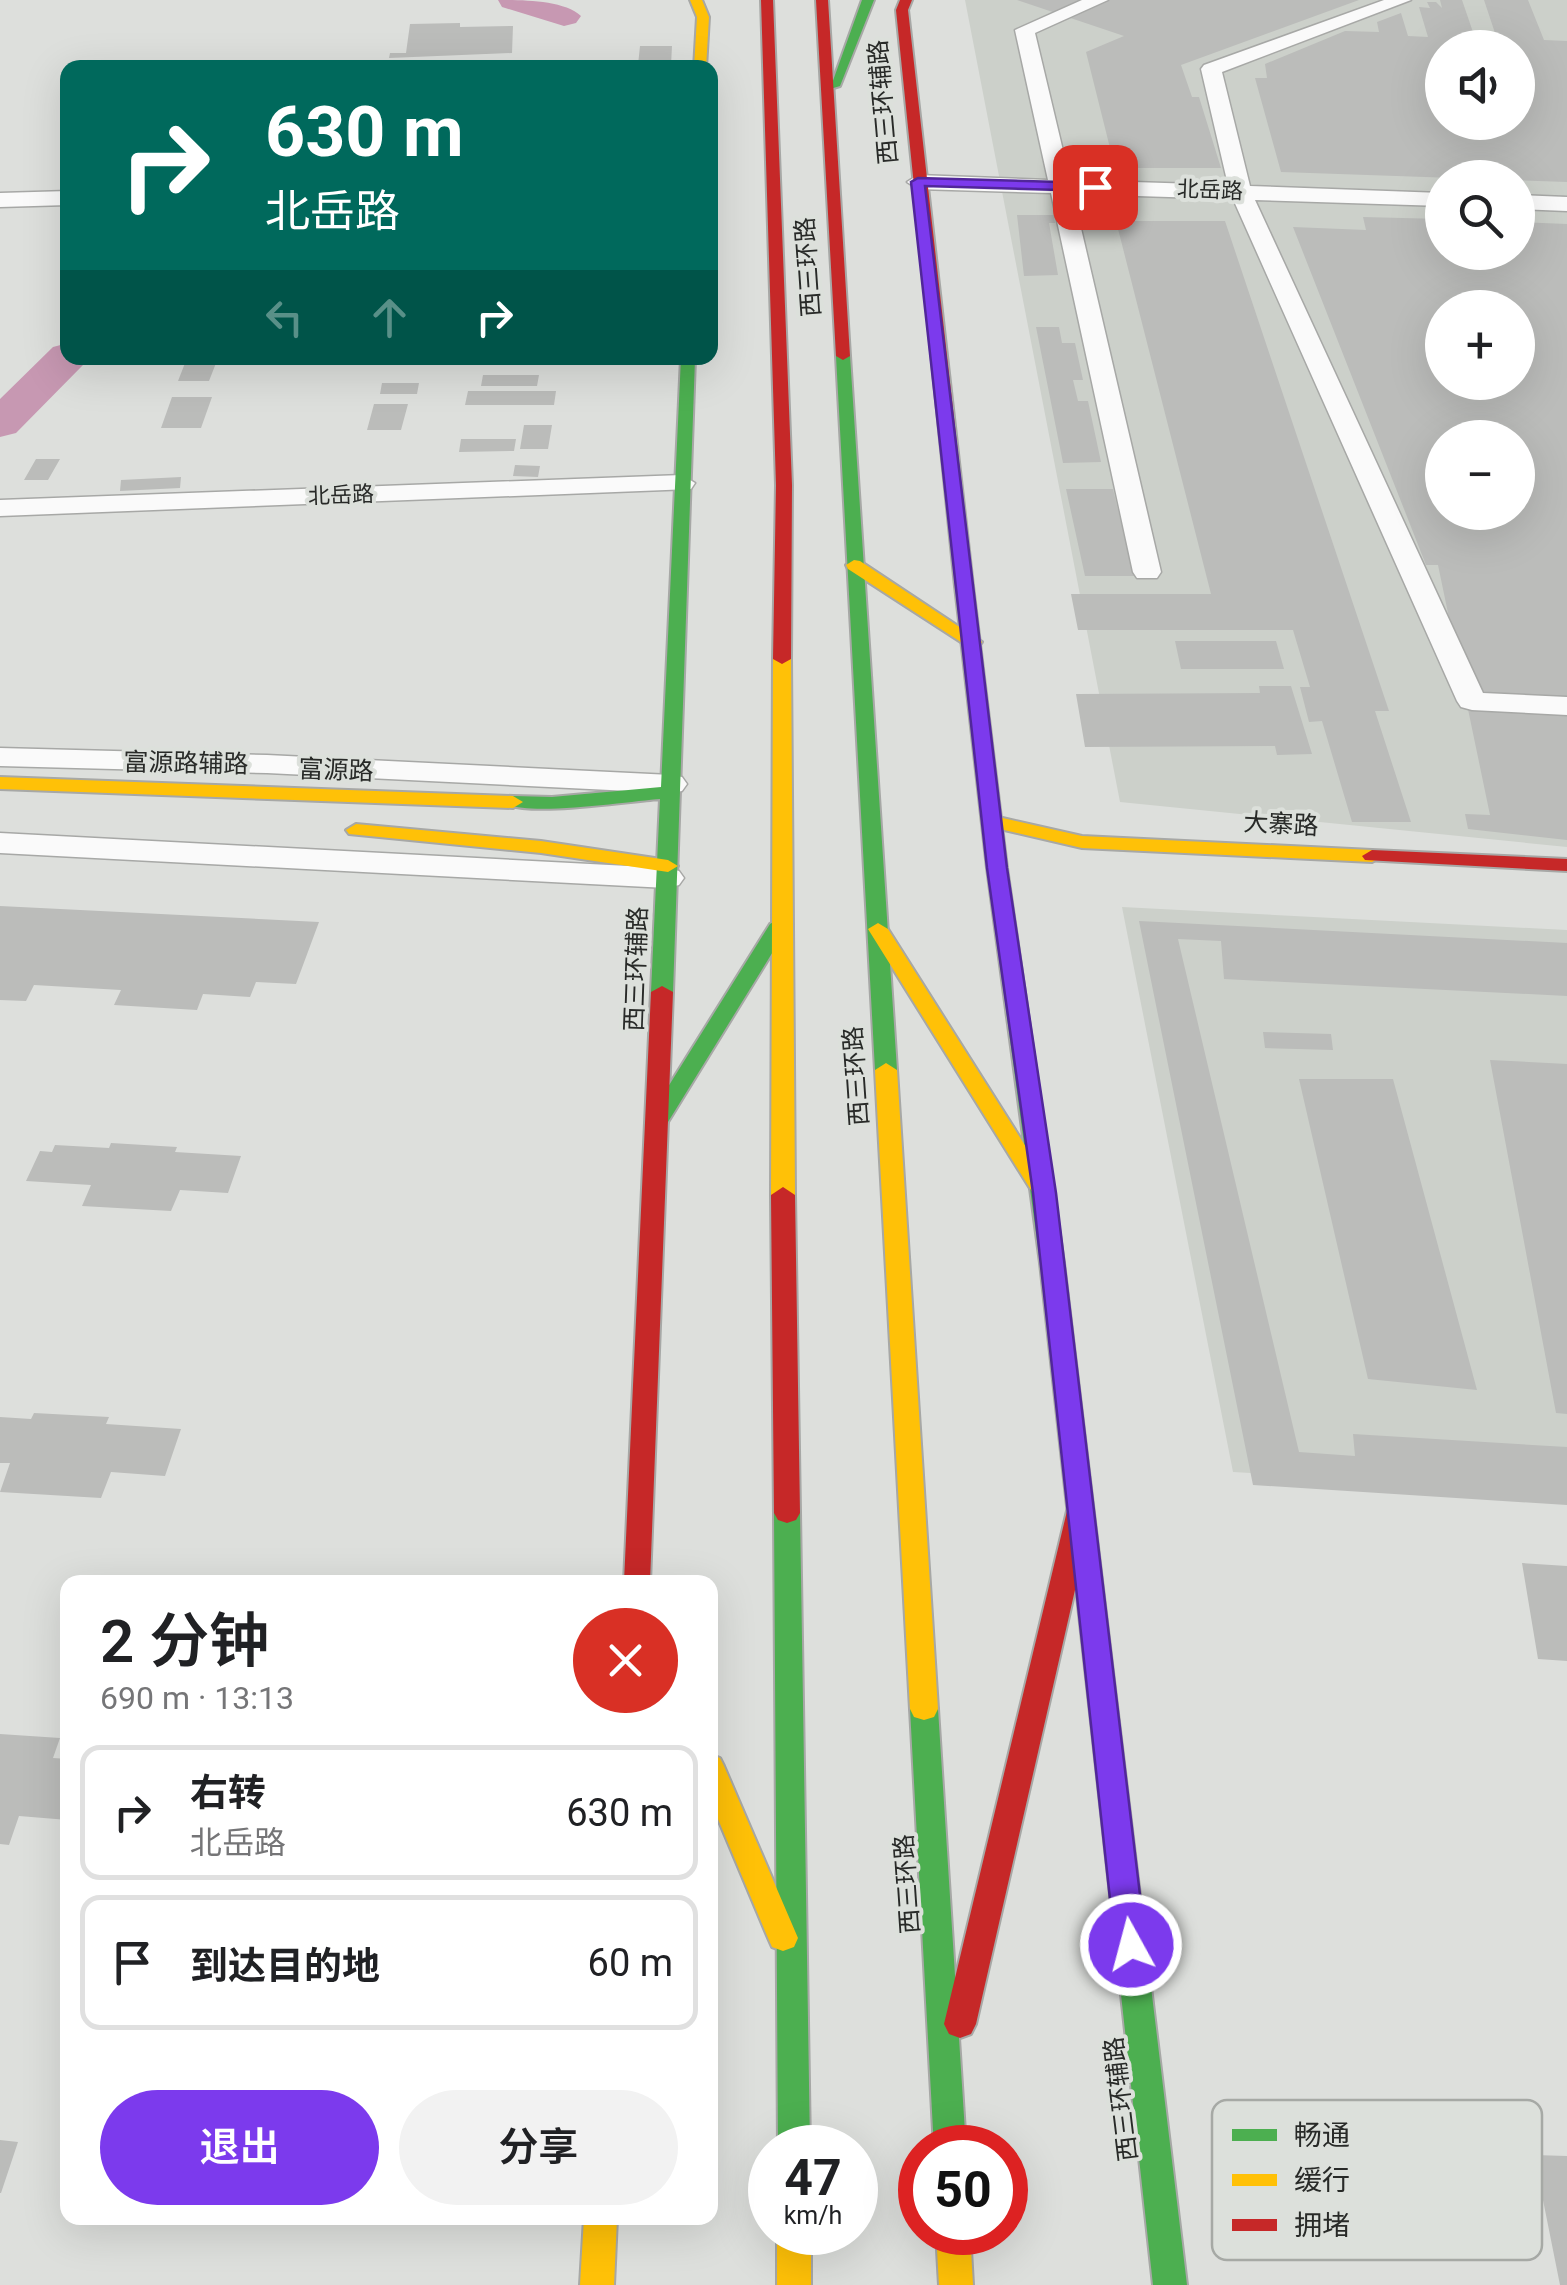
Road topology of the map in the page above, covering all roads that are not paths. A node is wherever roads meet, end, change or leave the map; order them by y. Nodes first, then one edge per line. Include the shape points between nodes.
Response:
1 (696, 0) edge
2 (768, 0) edge
3 (822, 0) edge
4 (906, 0) edge
5 (1099, 0) edge
6 (1402, 0) edge
7 (867, 2) edge
8 (747, 34) dead end
9 (700, 60) edge
10 (770, 78) junction
11 (826, 108) junction
12 (918, 182) junction
13 (1058, 186) junction
14 (1240, 191) junction
15 (60, 198) edge
16 (1425, 198) edge
17 (0, 200) edge
18 (1535, 203) edge
19 (1567, 204) edge
20 (688, 365) edge
21 (682, 482) junction
22 (0, 508) edge
23 (854, 565) junction
24 (1148, 572) dead end
25 (973, 642) junction
26 (1567, 706) edge
27 (0, 757) edge
28 (0, 782) edge
29 (671, 788) junction
30 (994, 822) junction
31 (326, 828) dead end
32 (0, 843) edge
33 (1064, 862) dead end
34 (1567, 865) edge
35 (667, 872) junction
36 (1567, 885) edge
37 (874, 922) junction
38 (780, 924) junction
39 (657, 1122) junction
40 (1044, 1193) junction
41 (1080, 1511) junction
42 (637, 1575) edge
43 (718, 1785) edge
44 (794, 1963) junction
45 (947, 2080) junction
46 (794, 2125) edge
47 (949, 2125) edge
48 (600, 2225) edge
49 (794, 2255) edge
50 (954, 2255) edge
51 (597, 2285) edge
52 (794, 2285) edge
53 (956, 2285) edge
54 (1170, 2285) edge

1 - 9 main road
2 - 10 main road, 西三环路
3 - 11 main road, 西三环路
4 - 12 main road, 西三环辅路
5 - 13 street via 1024,30
6 - 14 street via 1211,69
7 - 11 main road
8 - 10 main road
10 - 38 main road, 西三环路 via 784,485
11 - 23 main road, 西三环路
12 - 13 street, 北岳路
12 - 25 main road, 西三环辅路
13 - 14 street, 北岳路
13 - 24 street
14 - 16 street, 北岳路
14 - 26 street via 1472,701
15 - 17 street
18 - 19 street
20 - 21 main road, 西三环辅路
21 - 22 street, 北岳路
21 - 29 main road, 西三环辅路
23 - 25 main road
23 - 37 main road, 西三环路
25 - 30 main road, 西三环辅路
27 - 29 street, 富源路辅路 via 268,764
28 - 29 main road, 富源路 via 534,802
29 - 35 main road, 西三环辅路
30 - 34 main road, 大寨路 via 1082,842
30 - 40 main road, 西三环辅路 via 1006,867
31 - 35 main road via 541,847
32 - 35 street
33 - 36 main road, 大寨路
35 - 39 main road, 西三环辅路
37 - 40 main road
37 - 45 main road, 西三环路
38 - 39 main road
38 - 44 main road, 西三环路
39 - 42 main road, 西三环辅路
40 - 41 main road, 西三环辅路
41 - 45 main road
41 - 54 main road, 西三环辅路
43 - 44 main road
44 - 46 main road, 西三环路
45 - 47 main road, 西三环路
48 - 51 main road
49 - 52 main road
50 - 53 main road

